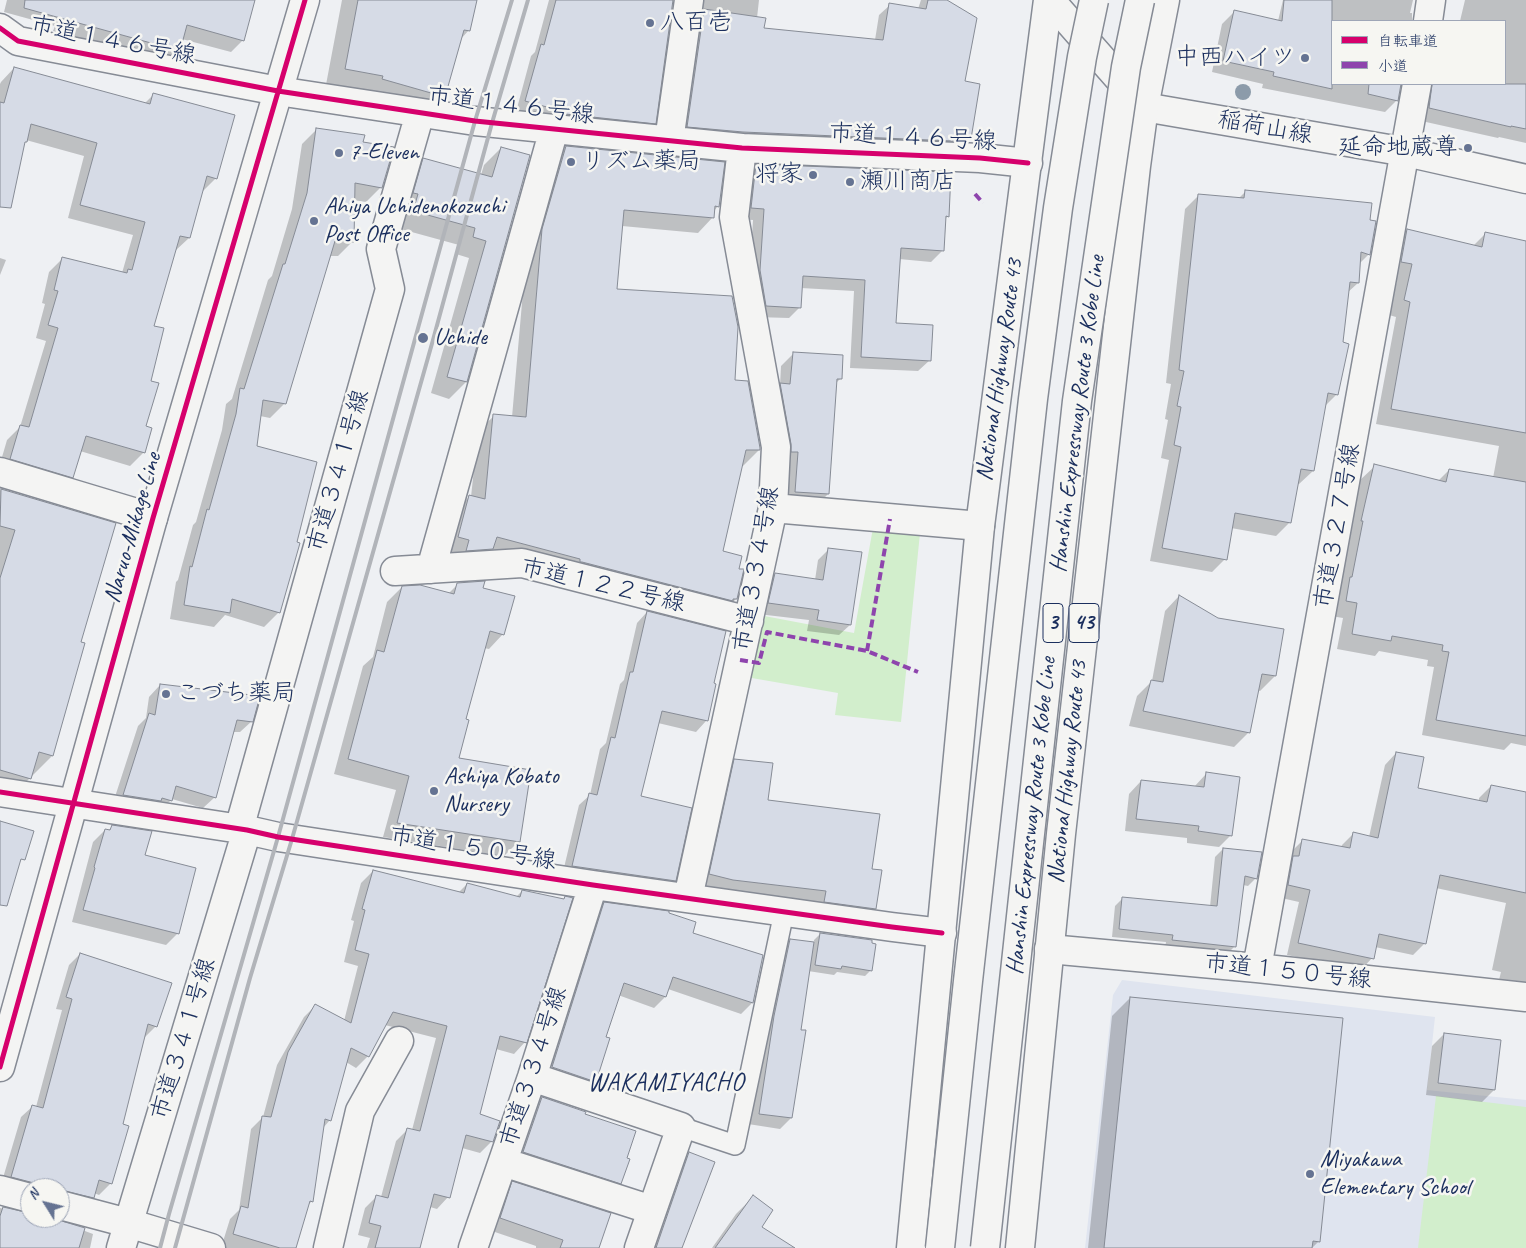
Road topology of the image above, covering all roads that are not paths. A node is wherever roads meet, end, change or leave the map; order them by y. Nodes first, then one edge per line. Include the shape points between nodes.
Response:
1 (305, 0) edge
2 (689, 0) edge
3 (1049, 0) edge
4 (1094, 0) edge
5 (1140, 0) edge
6 (1164, 0) edge
7 (1431, 0) edge
8 (1428, 20) edge
9 (0, 28) edge
10 (1417, 85) edge
11 (278, 91) junction
12 (1144, 107) junction
13 (420, 113) junction
14 (554, 129) junction
15 (669, 141) junction
16 (742, 148) junction
17 (1406, 152) junction
18 (1028, 163) junction
19 (1526, 178) edge
20 (0, 472) edge
21 (773, 508) junction
22 (153, 518) junction
23 (980, 526) junction
24 (431, 569) junction
25 (395, 571) dead end
26 (749, 621) junction
27 (0, 792) edge
28 (73, 804) junction
29 (243, 830) junction
30 (593, 885) junction
31 (688, 898) junction
32 (784, 912) junction
33 (942, 933) junction
34 (1049, 948) junction
35 (1258, 968) junction
36 (1526, 997) edge
37 (399, 1041) dead end
38 (0, 1067) edge
39 (532, 1077) junction
40 (681, 1127) junction
41 (503, 1162) junction
42 (0, 1190) edge
43 (20, 1195) edge
44 (652, 1210) junction
45 (70, 1211) edge
46 (124, 1236) edge
47 (211, 1248) edge
48 (328, 1248) edge
49 (473, 1248) edge
50 (639, 1248) edge
51 (911, 1248) edge
52 (940, 1248) edge
53 (985, 1248) edge
54 (1020, 1248) edge

1 - 11 main road, Naruo-Mikage Line
2 - 15 main road
3 - 12 main road
3 - 18 main road, National Highway Route 43
4 - 52 main road, Hanshin Expressway Route 3 Kobe Line / 3, bridge via 1058,208 1034,389
5 - 53 main road, Hanshin Expressway Route 3 Kobe Line / 3, bridge via 1125,76 1077,401
6 - 12 main road, National Highway Route 43 / 43
7 - 8 main road
9 - 11 main road, 市道１４６号線 via 18,41
10 - 17 main road, 市道３２７号線
11 - 13 main road, 市道１４６号線
11 - 22 main road, Naruo-Mikage Line
12 - 17 main road, 稲荷山線
12 - 34 main road, National Highway Route 43 / 43
13 - 14 main road, 市道１４６号線
13 - 29 main road, 市道３４１号線 via 382,249 390,289
14 - 15 main road, 市道１４６号線
14 - 24 main road
15 - 16 main road, 市道１４６号線
16 - 18 main road, 市道１４６号線
16 - 21 main road, 市道３３４号線 via 734,217 776,447
17 - 19 main road, 稲荷山線
17 - 35 main road, 市道３２７号線
18 - 23 main road, National Highway Route 43
20 - 22 main road
21 - 23 main road
21 - 26 main road, 市道３３４号線
22 - 28 main road, Naruo-Mikage Line
23 - 33 main road, National Highway Route 43
24 - 25 main road, 市道１２２号線
24 - 26 main road, 市道１２２号線 via 522,564
26 - 31 main road, 市道３３４号線
27 - 28 main road, 市道１５０号線
28 - 29 main road, 市道１５０号線
28 - 38 main road, Naruo-Mikage Line
29 - 30 main road, 市道１５０号線
29 - 46 main road, 市道３４１号線
30 - 31 main road, 市道１５０号線
30 - 39 main road, 市道３３４号線
31 - 32 main road, 市道１５０号線
32 - 33 main road, 市道１５０号線
32 - 40 lane via 734,1145
33 - 51 main road, National Highway Route 43
34 - 35 main road, 市道１５０号線
34 - 54 main road, National Highway Route 43 / 43
35 - 36 main road, 市道１５０号線
37 - 48 main road via 360,1111
39 - 40 main road
39 - 41 main road, 市道３３４号線
40 - 44 main road
41 - 44 main road
41 - 49 main road, 市道３３４号線
42 - 43 main road
44 - 50 main road
45 - 46 main road
46 - 47 main road

